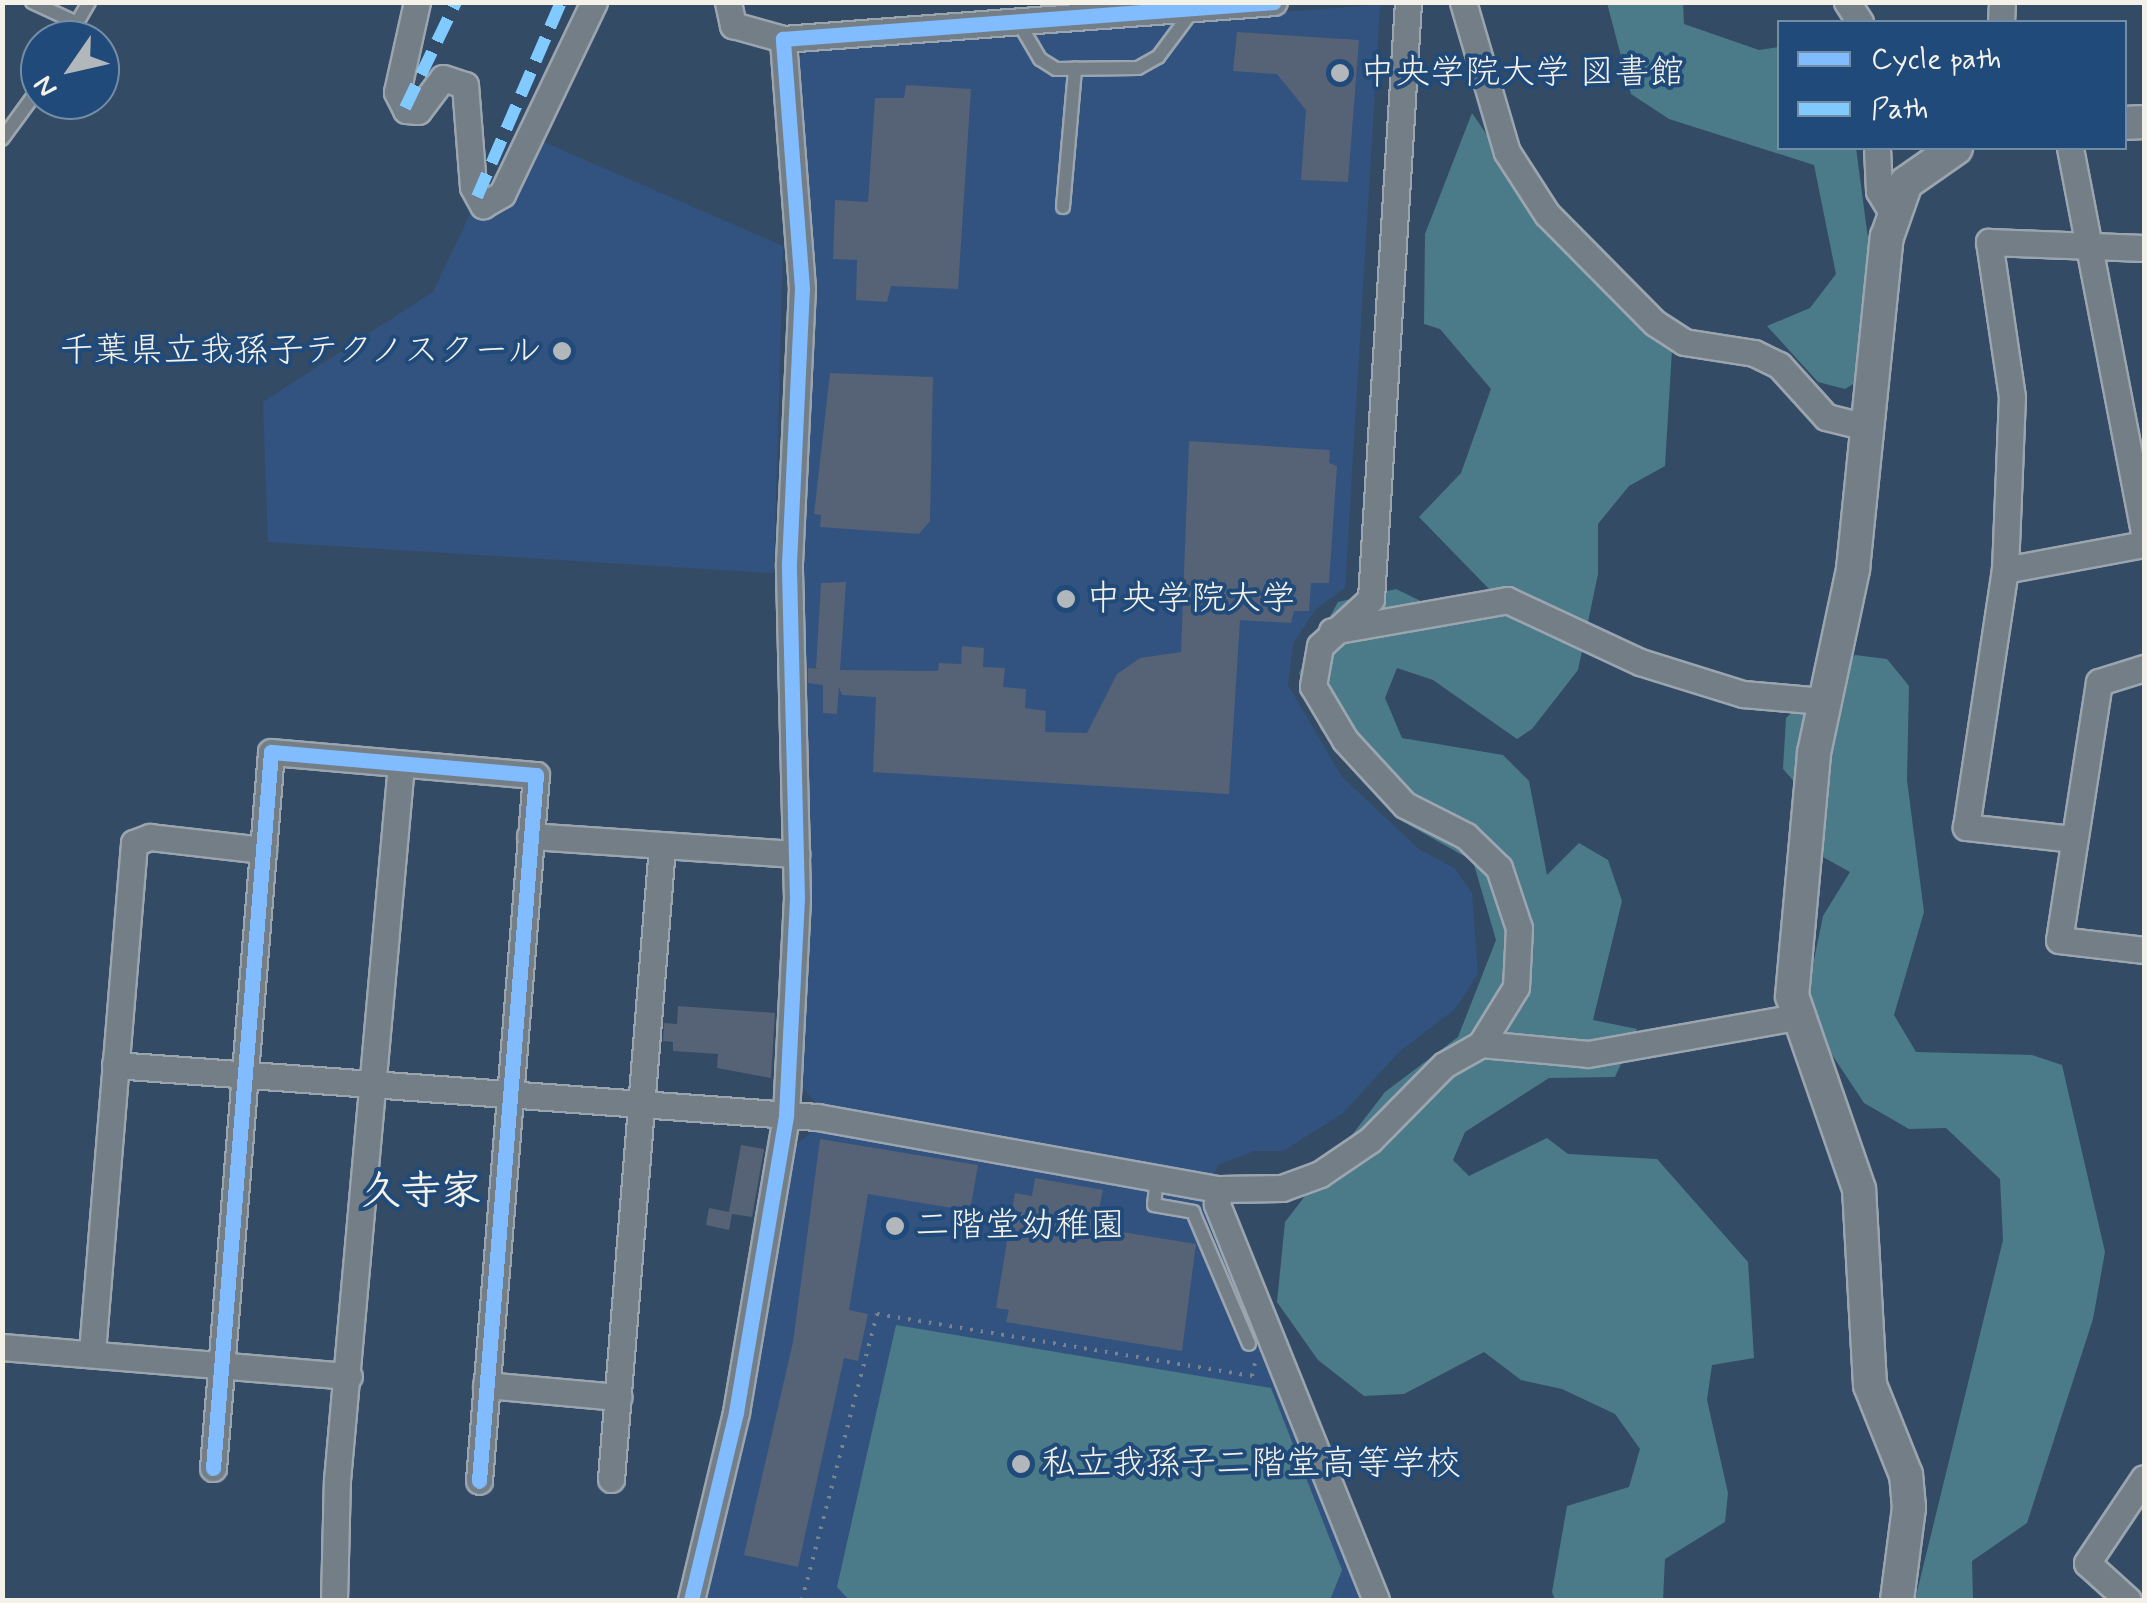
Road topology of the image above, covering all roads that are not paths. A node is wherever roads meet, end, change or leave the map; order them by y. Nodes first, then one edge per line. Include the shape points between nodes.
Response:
1 (32, 2) edge
2 (417, 2) edge
3 (594, 2) edge
4 (728, 2) edge
5 (1274, 2) edge
6 (1408, 2) edge
7 (1463, 2) edge
8 (1193, 10) junction
9 (71, 20) edge
10 (1019, 23) junction
11 (783, 39) junction
12 (1074, 69) junction
13 (20, 114) edge
14 (2, 139) edge
15 (1877, 150) edge
16 (1953, 150) edge
17 (2070, 150) edge
18 (1063, 207) dead end
19 (1893, 214) junction
20 (2093, 242) junction
21 (2144, 248) edge
22 (1863, 426) junction
23 (2144, 534) edge
24 (2144, 544) edge
25 (2005, 570) junction
26 (1332, 631) junction
27 (2144, 668) edge
28 (1823, 701) junction
29 (401, 764) junction
30 (530, 836) junction
31 (2073, 839) junction
32 (662, 846) junction
33 (263, 850) junction
34 (796, 854) junction
35 (2144, 950) edge
36 (1794, 1017) junction
37 (1481, 1044) junction
38 (115, 1065) junction
39 (245, 1074) junction
40 (374, 1084) junction
41 (510, 1094) junction
42 (641, 1106) junction
43 (786, 1115) junction
44 (1157, 1177) junction
45 (1219, 1189) junction
46 (1249, 1344) road end
47 (2, 1347) edge
48 (92, 1352) junction
49 (222, 1364) junction
50 (349, 1376) junction
51 (486, 1385) junction
52 (618, 1397) junction
53 (213, 1468) dead end
54 (2144, 1478) edge
55 (611, 1479) dead end
56 (479, 1481) dead end
57 (2116, 1597) edge
58 (334, 1600) edge
59 (691, 1600) edge
60 (1376, 1600) edge
61 (1897, 1600) edge

1 - 9 lane
2 - 3 street via 397,92 406,110 418,111 443,78 465,85 473,187 483,205 502,194
4 - 11 street via 733,25
5 - 8 street
6 - 26 street via 1371,598
7 - 22 street via 1507,152 1547,214 1655,324 1684,342 1754,352 1779,366 1826,417
8 - 10 street
8 - 12 lane via 1149,64
10 - 11 street
10 - 12 lane via 1046,66
11 - 34 street via 802,288 789,563
12 - 18 lane
13 - 14 lane
15 - 19 street via 1879,191
16 - 19 street via 1915,172
17 - 20 street
19 - 22 street
20 - 21 street
20 - 23 street
20 - 25 street via 1989,242 2012,397
22 - 28 street via 1853,569
24 - 25 street
25 - 31 street via 1966,827
26 - 28 street via 1507,600 1640,662 1743,694
26 - 37 street via 1318,651 1313,686 1331,722 1405,805 1477,844 1507,885 1518,928 1516,988
27 - 31 street via 2099,682
28 - 36 street
29 - 30 street via 536,774
29 - 33 street via 270,752
29 - 40 street
30 - 32 street
30 - 41 street
31 - 35 street via 2060,940
32 - 34 street
32 - 42 street
33 - 38 street via 150,837 134,843
33 - 39 street
34 - 43 street
36 - 37 street via 1588,1054
36 - 61 street via 1842,1124 1860,1190 1870,1385 1908,1492
37 - 45 street via 1444,1065 1370,1140 1320,1174 1282,1188
38 - 39 street
38 - 48 street
39 - 40 street
39 - 49 street
40 - 41 street
40 - 50 street
41 - 42 street
41 - 51 street
42 - 43 street
42 - 52 street
43 - 44 street
43 - 59 street via 736,1412
44 - 45 street
44 - 46 lane via 1154,1205 1193,1212
45 - 60 street via 1217,1204
47 - 48 street
48 - 49 street
49 - 50 street
49 - 53 street
50 - 58 street
51 - 52 street
51 - 56 street
52 - 55 street
54 - 57 street via 2087,1563

